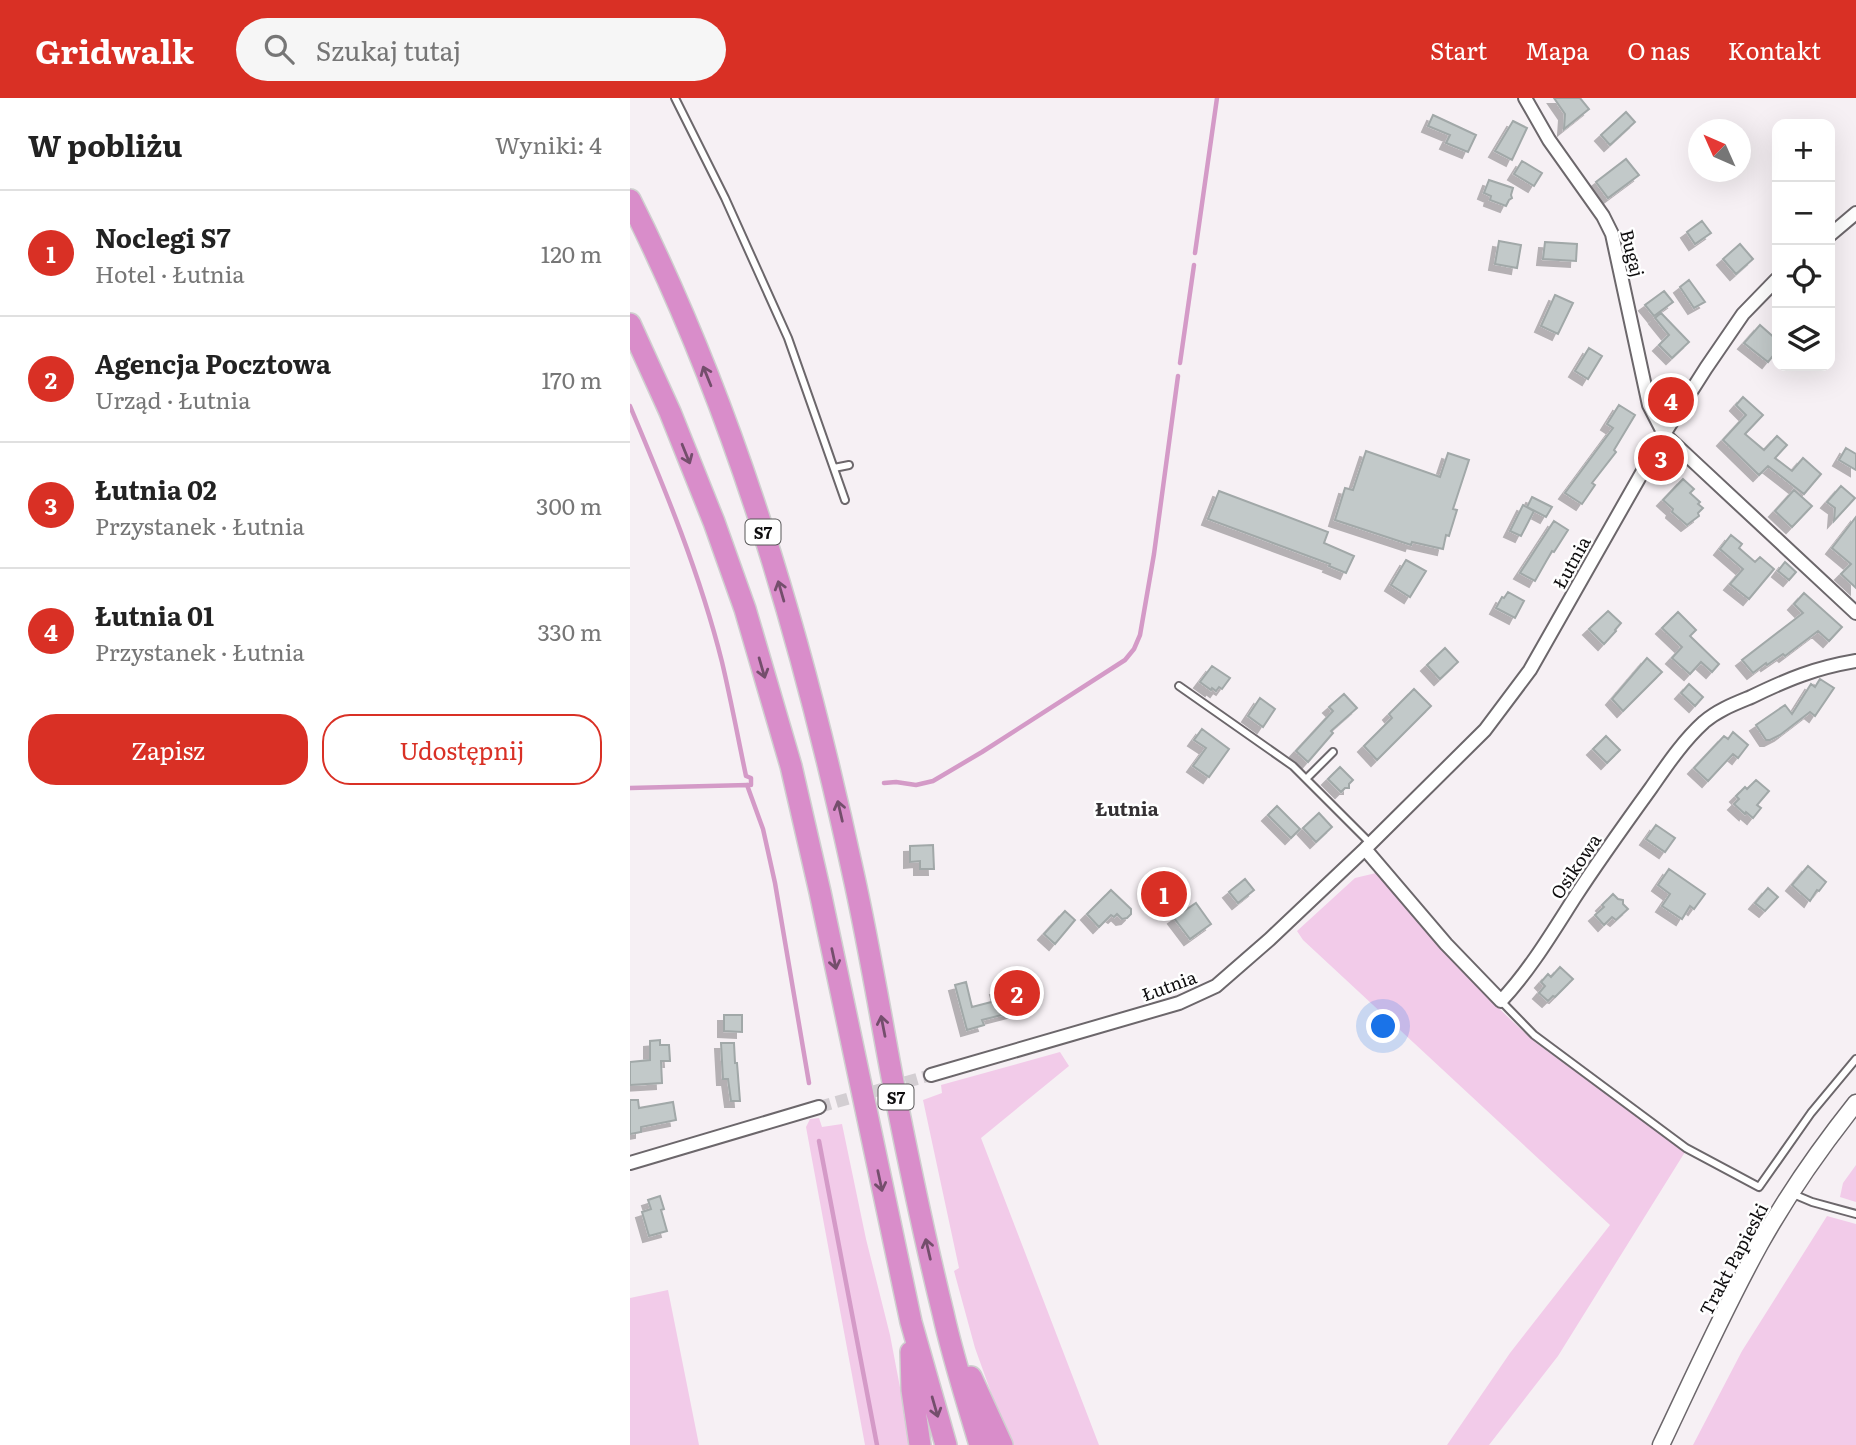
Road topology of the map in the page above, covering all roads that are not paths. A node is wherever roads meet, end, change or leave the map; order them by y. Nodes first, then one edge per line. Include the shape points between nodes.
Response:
1 (675, 98) edge
2 (1525, 98) edge
3 (630, 200) edge
4 (1856, 213) edge
5 (1835, 231) edge
6 (1772, 284) edge
7 (630, 324) edge
8 (1664, 434) junction
9 (849, 466) dead end
10 (834, 468) junction
11 (845, 500) dead end
12 (1856, 613) edge
13 (1856, 661) edge
14 (1179, 686) dead end
15 (1333, 752) dead end
16 (1307, 778) junction
17 (1368, 846) junction
18 (1501, 1001) junction
19 (1856, 1059) edge
20 (931, 1075) tunnel mouth
21 (1856, 1103) edge
22 (819, 1107) tunnel mouth
23 (630, 1163) edge
24 (1791, 1193) junction
25 (1856, 1214) edge
26 (943, 1316) junction
27 (911, 1322) junction
28 (920, 1445) edge
29 (946, 1445) edge
30 (980, 1445) edge
31 (1002, 1445) edge
32 (1661, 1445) edge

1 - 10 lane via 789,338
2 - 8 street, Bugaj via 1612,234 1647,397
26 -> 3 highway, S7 via 855,877 816,711 731,437
4 - 5 street
6 - 8 street, Łutnia via 1743,314
7 -> 27 highway, S7 via 718,535 791,765
8 - 12 street
8 - 17 street, Łutnia via 1530,670 1485,730
9 - 10 lane
10 - 11 lane
13 - 18 street, Osikowa via 1797,676 1721,709 1704,722 1656,781
14 - 16 lane
15 - 16 lane
16 - 17 lane
17 - 18 street via 1446,944
17 - 20 street, Łutnia via 1216,986 1179,1003
18 - 19 lane via 1534,1035 1686,1147 1759,1187
21 - 24 street, Trakt Papieski
22 - 23 street
24 - 25 lane
24 - 32 street, Trakt Papieski via 1734,1293
26 - 30 highway, S7
26 - 31 highway
27 - 28 highway via 912,1390
27 -> 29 highway, S7

